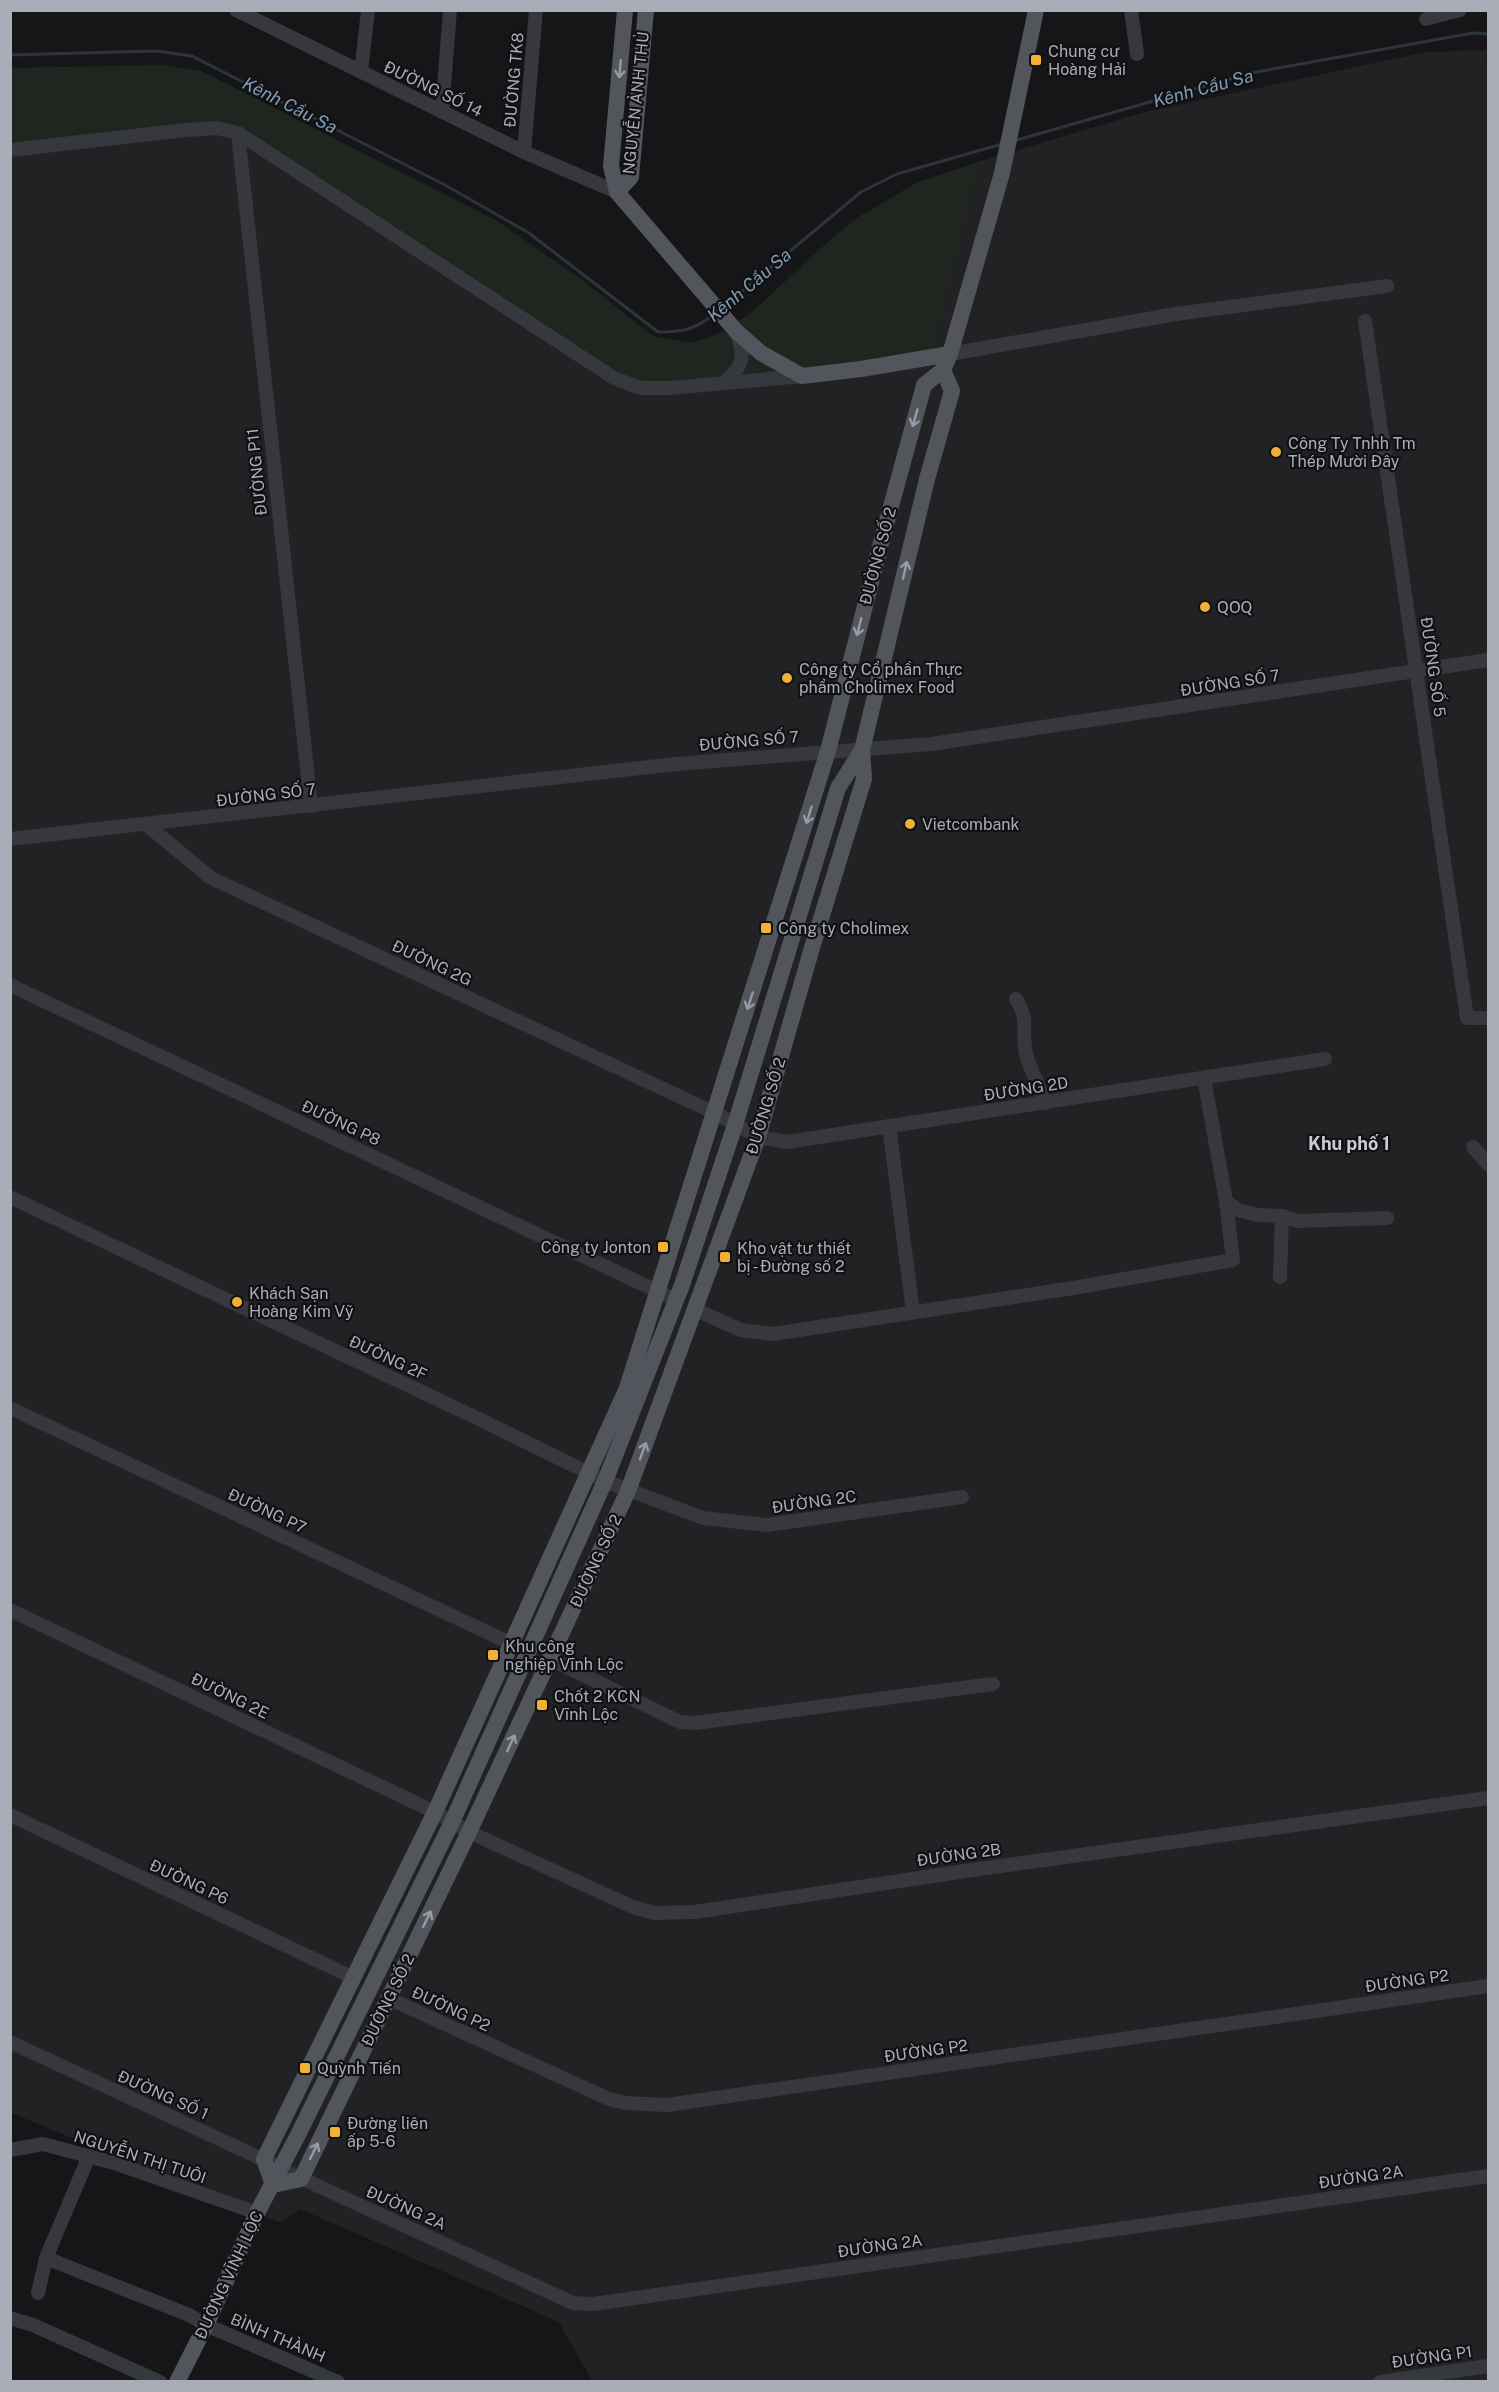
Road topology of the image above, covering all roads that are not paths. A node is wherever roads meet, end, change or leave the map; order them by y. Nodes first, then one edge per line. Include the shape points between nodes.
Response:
1 (236, 10) edge
2 (368, 10) edge
3 (450, 10) edge
4 (536, 10) edge
5 (625, 10) edge
6 (646, 10) edge
7 (1036, 10) edge
8 (1131, 10) edge
9 (1460, 10) edge
10 (1426, 19) dead end
11 (1137, 54) dead end
12 (361, 72) junction
13 (442, 112) junction
14 (238, 134) junction
15 (10, 150) edge
16 (524, 152) junction
17 (617, 192) junction
18 (1387, 286) dead end
19 (1365, 321) dead end
20 (736, 331) junction
21 (761, 353) junction
22 (950, 354) junction
23 (943, 370) junction
24 (802, 376) junction
25 (754, 379) junction
26 (725, 382) junction
27 (1488, 660) edge
28 (1417, 671) junction
29 (862, 750) junction
30 (828, 751) junction
31 (838, 788) junction
32 (311, 806) junction
33 (147, 825) junction
34 (10, 838) edge
35 (10, 985) edge
36 (1016, 999) dead end
37 (1488, 1018) edge
38 (1325, 1059) dead end
39 (1204, 1078) junction
40 (1045, 1102) junction
41 (715, 1113) junction
42 (735, 1125) junction
43 (889, 1126) junction
44 (758, 1137) junction
45 (1473, 1147) dead end
46 (1488, 1164) edge
47 (10, 1197) edge
48 (1226, 1201) junction
49 (1282, 1216) junction
50 (1387, 1218) dead end
51 (1280, 1277) dead end
52 (657, 1291) junction
53 (676, 1300) junction
54 (694, 1309) junction
55 (913, 1312) junction
56 (10, 1408) edge
57 (588, 1472) junction
58 (605, 1481) junction
59 (628, 1491) junction
60 (962, 1497) dead end
61 (10, 1610) edge
62 (510, 1642) junction
63 (550, 1659) junction
64 (993, 1683) dead end
65 (1488, 1798) edge
66 (435, 1812) junction
67 (10, 1815) edge
68 (452, 1822) junction
69 (470, 1832) junction
70 (354, 1978) junction
71 (1488, 1986) edge
72 (388, 1998) junction
73 (10, 2042) edge
74 (10, 2150) edge
75 (89, 2157) junction
76 (264, 2159) junction
77 (280, 2168) junction
78 (1488, 2176) edge
79 (301, 2179) junction
80 (273, 2185) junction
81 (257, 2213) junction
82 (46, 2258) junction
83 (38, 2293) dead end
84 (10, 2318) edge
85 (206, 2325) junction
86 (1488, 2366) edge
87 (1453, 2377) edge
88 (160, 2382) edge
89 (177, 2382) edge
90 (338, 2382) edge
91 (1380, 2382) edge

1 - 12 street, ĐƯỜNG SỐ 14
2 - 12 street
3 - 13 street
4 - 16 street, ĐƯỜNG TK8
5 -> 17 main road, NGUYỄN ẢNH THỦ via 611,166
6 - 17 main road, NGUYỄN ẢNH THỦ via 631,177
7 - 22 main road, ĐƯỜNG SỐ 2 via 1002,173
8 - 11 street
9 - 10 street
12 - 13 street, ĐƯỜNG SỐ 14
13 - 16 street, ĐƯỜNG SỐ 14
14 - 15 street via 217,128 186,130
14 - 26 street via 614,378 640,388
14 - 32 street, ĐƯỜNG P11
16 - 17 street, ĐƯỜNG SỐ 14
17 - 20 main road, NGUYỄN ẢNH THỦ
18 - 22 street via 1176,314
19 - 28 street, ĐƯỜNG SỐ 5
20 - 21 main road, NGUYỄN ẢNH THỦ
20 - 26 street via 742,360
21 - 24 main road, NGUYỄN ẢNH THỦ
21 - 25 street via 762,367
22 - 23 main road, ĐƯỜNG SỐ 2
22 - 24 main road
29 -> 23 main road, ĐƯỜNG SỐ 2 via 952,391
23 -> 30 main road, ĐƯỜNG SỐ 2 via 924,385
24 - 25 street
25 - 26 street
27 - 28 street, ĐƯỜNG SỐ 7
28 - 29 street, ĐƯỜNG SỐ 7 via 1034,730
28 - 37 street, ĐƯỜNG SỐ 5 via 1467,1018
29 - 30 street, ĐƯỜNG SỐ 7
29 - 31 main road, ĐƯỜNG SỐ 2
29 - 44 main road, ĐƯỜNG SỐ 2 via 864,779
30 - 31 main road, ĐƯỜNG SỐ 2
30 - 32 street, ĐƯỜNG SỐ 7 via 676,764
30 -> 41 main road, ĐƯỜNG SỐ 2
31 - 42 main road, ĐƯỜNG SỐ 2
32 - 33 street, ĐƯỜNG SỐ 7
33 - 34 street, ĐƯỜNG SỐ 7
33 - 41 street, ĐƯỜNG 2G via 211,878
35 - 52 street, ĐƯỜNG P8
36 - 40 street via 1025,1015 1026,1056
38 - 39 street, ĐƯỜNG 2D
39 - 40 street, ĐƯỜNG 2D
39 - 48 street
40 - 43 street, ĐƯỜNG 2D
41 - 42 street, ĐƯỜNG 2G
41 - 52 main road, ĐƯỜNG SỐ 2
42 - 44 street, ĐƯỜNG 2D
42 - 53 main road, ĐƯỜNG SỐ 2
43 - 44 street, ĐƯỜNG 2D via 787,1142
43 - 55 street
44 - 54 main road, ĐƯỜNG SỐ 2
45 - 46 street
47 - 57 street, ĐƯỜNG 2F
48 - 49 street via 1238,1210
48 - 55 street via 1233,1260
49 - 50 street via 1298,1221
49 - 51 street
52 - 53 street, ĐƯỜNG P8
52 - 57 main road, ĐƯỜNG SỐ 2 via 627,1388
53 - 58 main road, ĐƯỜNG SỐ 2
54 - 55 street via 741,1330 773,1334
59 -> 54 main road, ĐƯỜNG SỐ 2
56 - 62 street, ĐƯỜNG P7
57 - 58 street, ĐƯỜNG 2F
57 - 62 main road, ĐƯỜNG SỐ 2
58 - 59 street, ĐƯỜNG 2C
58 - 68 main road, ĐƯỜNG SỐ 2
59 - 60 street, ĐƯỜNG 2C via 703,1518 767,1525
59 - 63 main road, ĐƯỜNG SỐ 2
61 - 66 street, ĐƯỜNG 2E
62 - 66 main road, ĐƯỜNG SỐ 2
63 - 64 street via 680,1722 695,1723
69 -> 63 main road, ĐƯỜNG SỐ 2
65 - 69 street, ĐƯỜNG 2B via 675,1914 633,1907
66 - 68 street, ĐƯỜNG 2E
66 - 70 main road, ĐƯỜNG SỐ 2
67 - 70 street, ĐƯỜNG P6
68 - 69 street, ĐƯỜNG 2B
68 - 77 main road, ĐƯỜNG SỐ 2
72 -> 69 main road, ĐƯỜNG SỐ 2
70 - 76 main road, ĐƯỜNG SỐ 2
71 - 72 street, ĐƯỜNG P2 via 667,2105 609,2099
79 -> 72 main road, ĐƯỜNG SỐ 2
73 - 76 street, ĐƯỜNG SỐ 1
74 - 75 street, NGUYỄN THỊ TUÔI via 43,2144
75 - 81 street, NGUYỄN THỊ TUÔI
75 - 82 street
76 - 77 street, ĐƯỜNG SỐ 1
76 - 80 main road
77 - 79 street, ĐƯỜNG SỐ 1
77 - 80 main road, ĐƯỜNG VĨNH LỘC
78 - 79 street, ĐƯỜNG 2A via 593,2304 573,2303
79 - 80 main road
80 - 81 main road, ĐƯỜNG VĨNH LỘC
81 - 85 main road, ĐƯỜNG VĨNH LỘC
82 - 83 street
82 - 85 street, BÌNH THÀNH
84 - 88 street
85 - 89 main road, ĐƯỜNG VĨNH LỘC
85 - 90 street, BÌNH THÀNH
86 - 87 street, ĐƯỜNG P1
87 - 91 street, ĐƯỜNG P1

